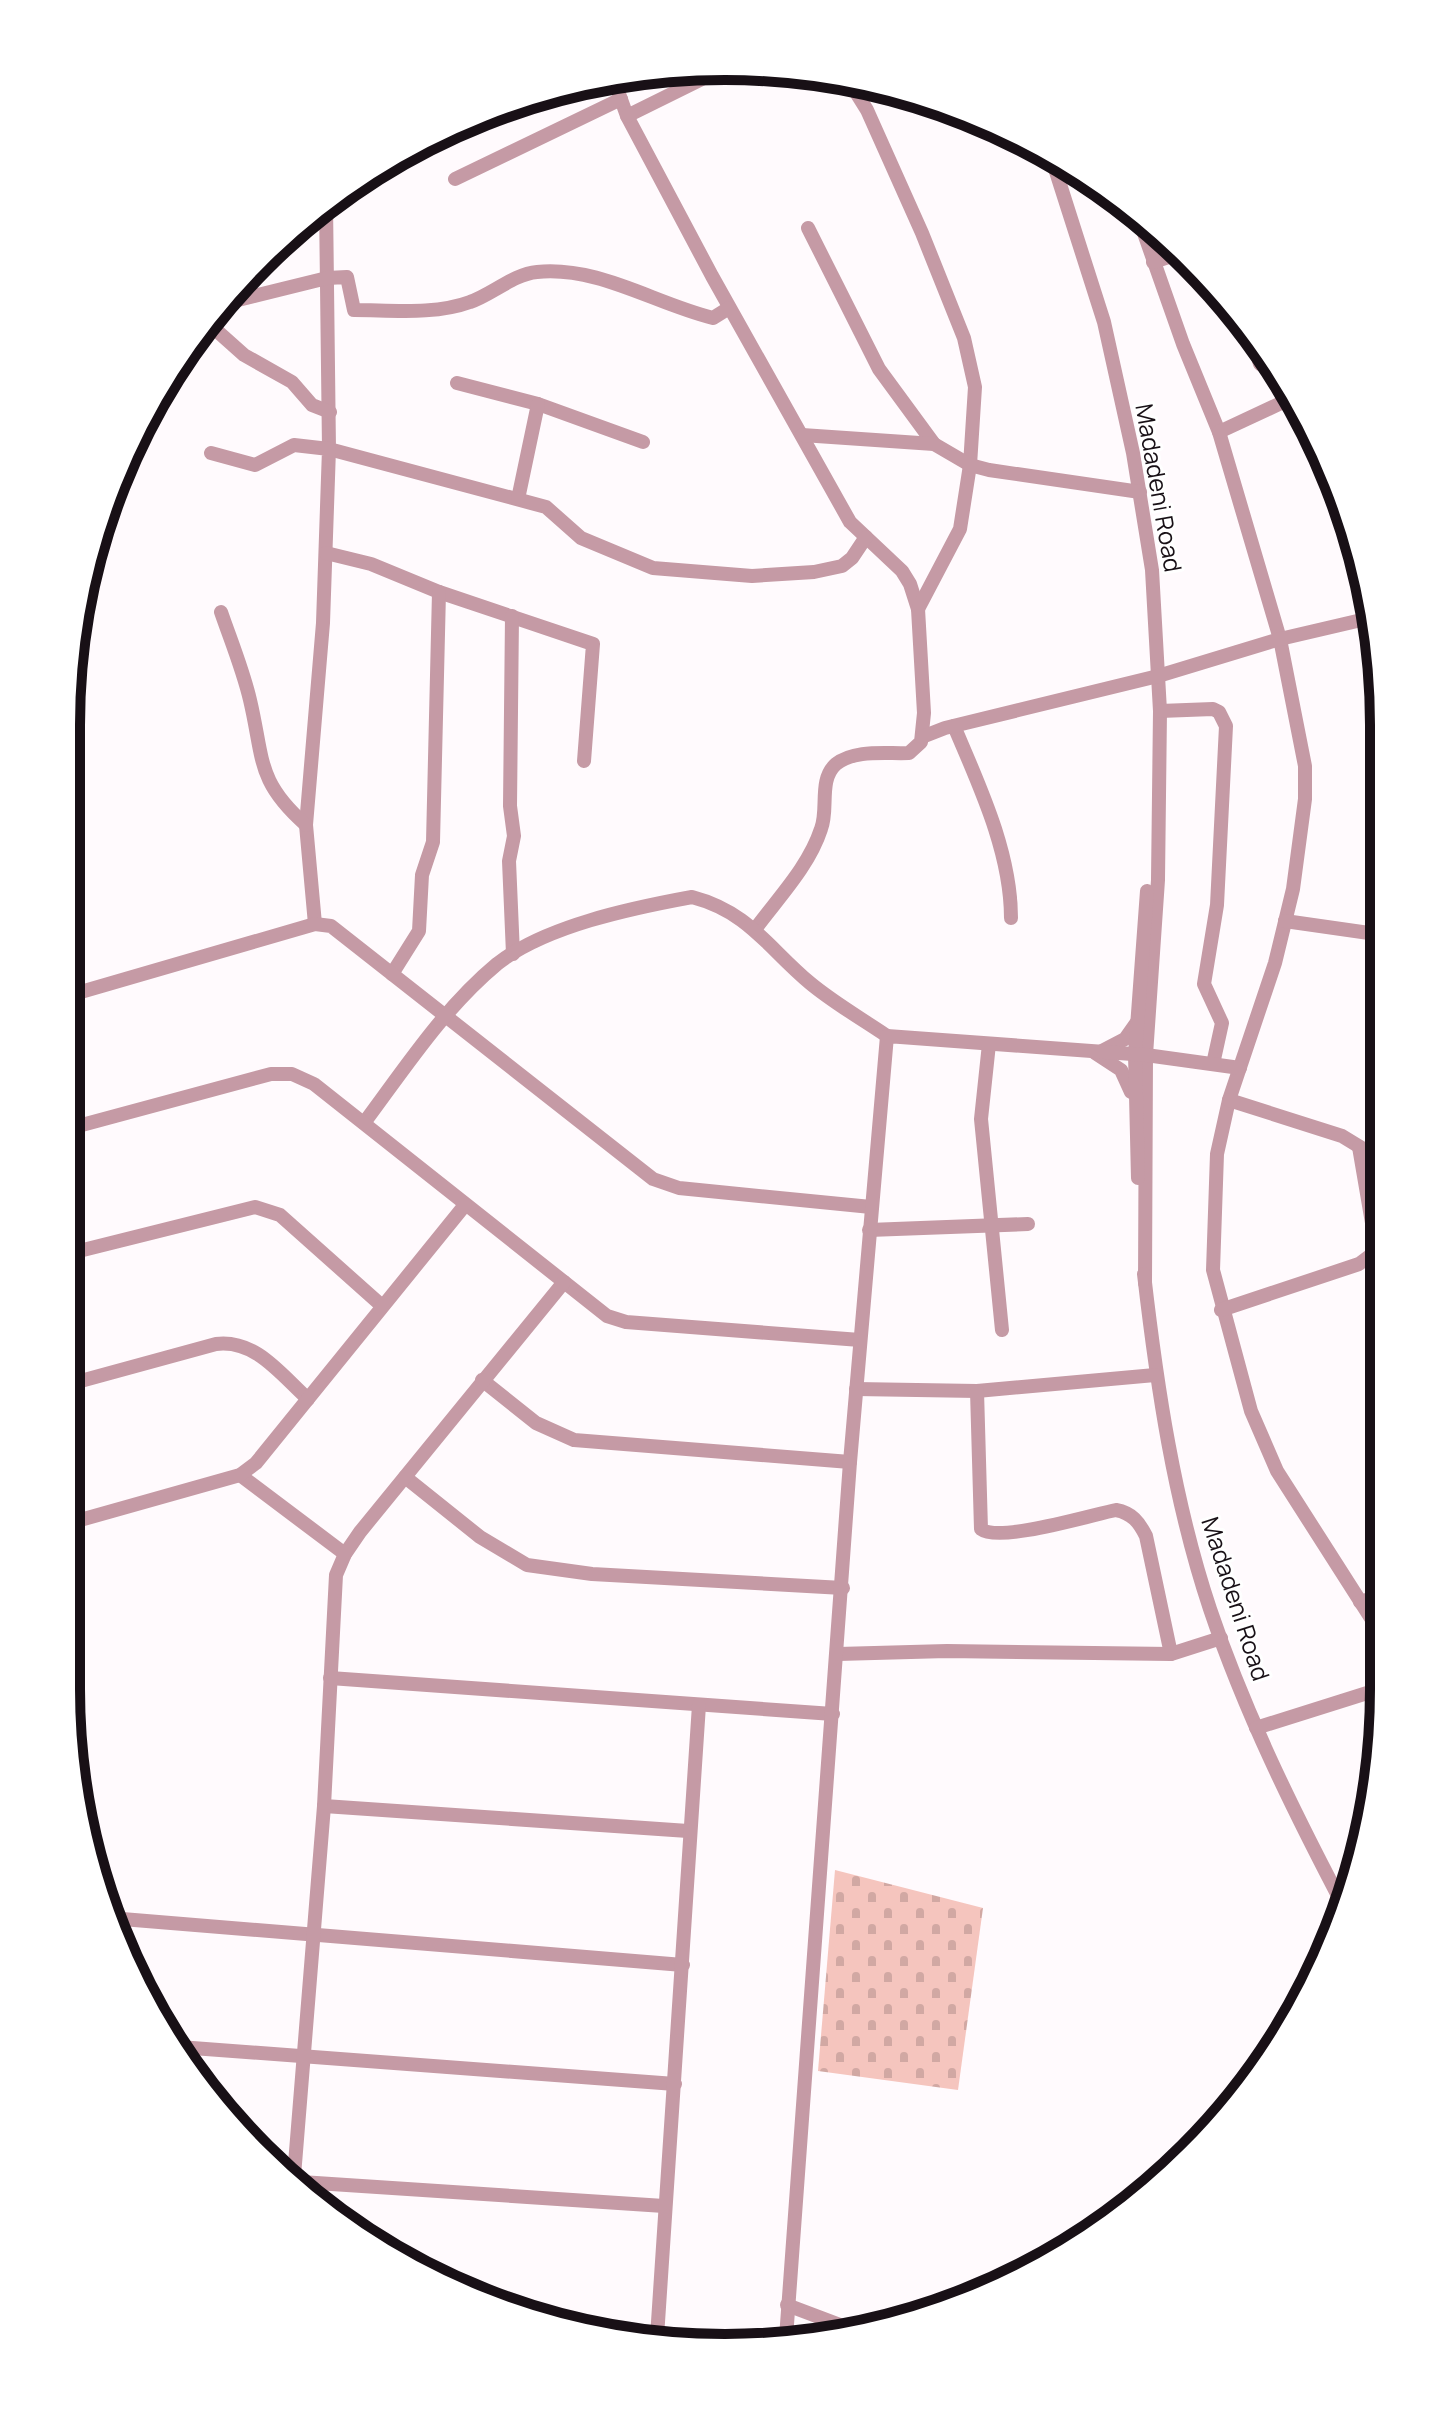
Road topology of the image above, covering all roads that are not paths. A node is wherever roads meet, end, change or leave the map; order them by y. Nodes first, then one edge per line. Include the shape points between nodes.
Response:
1 (699, 81) edge
2 (617, 89) edge
3 (857, 93) edge
4 (621, 99) junction
5 (627, 116) junction
6 (1056, 171) edge
7 (455, 179) dead end
8 (326, 218) edge
9 (808, 228) dead end
10 (1144, 235) edge
11 (1168, 257) edge
12 (1153, 262) junction
13 (327, 278) junction
14 (241, 299) edge
15 (729, 308) junction
16 (215, 329) edge
17 (457, 383) dead end
18 (1283, 402) edge
19 (538, 404) junction
20 (330, 412) junction
21 (1219, 432) junction
22 (802, 435) junction
23 (643, 442) dead end
24 (934, 444) junction
25 (329, 449) junction
26 (211, 453) dead end
27 (970, 465) junction
28 (1140, 492) junction
29 (518, 499) junction
30 (866, 537) junction
31 (326, 553) junction
32 (439, 592) junction
33 (918, 609) junction
34 (221, 612) dead end
35 (512, 616) junction
36 (1361, 620) edge
37 (1280, 639) junction
38 (1158, 676) junction
39 (1160, 711) junction
40 (954, 726) junction
41 (922, 737) junction
42 (584, 761) dead end
43 (306, 825) junction
44 (1156, 838) junction
45 (1011, 918) dead end
46 (1285, 921) junction
47 (315, 924) junction
48 (756, 928) junction
49 (1370, 933) edge
50 (513, 954) junction
51 (392, 974) junction
52 (80, 992) edge
53 (445, 1015) junction
54 (1138, 1021) junction
55 (887, 1036) junction
56 (989, 1044) junction
57 (1096, 1053) junction
58 (1141, 1055) junction
59 (1213, 1064) junction
60 (1240, 1068) junction
61 (1229, 1100) junction
62 (1136, 1107) junction
63 (364, 1123) junction
64 (80, 1126) edge
65 (1359, 1147) junction
66 (1370, 1153) edge
67 (1370, 1200) edge
68 (465, 1205) junction
69 (871, 1207) junction
70 (991, 1223) junction
71 (1028, 1224) dead end
72 (869, 1230) junction
73 (80, 1251) edge
74 (1370, 1259) edge
75 (564, 1282) junction
76 (1145, 1283) junction
77 (381, 1305) junction
78 (1221, 1310) junction
79 (1002, 1330) dead end
80 (860, 1340) junction
81 (1155, 1375) junction
82 (482, 1380) junction
83 (80, 1381) edge
84 (856, 1389) junction
85 (977, 1391) junction
86 (308, 1399) junction
87 (850, 1462) junction
88 (240, 1475) junction
89 (405, 1477) junction
90 (80, 1520) edge
91 (345, 1554) junction
92 (843, 1588) junction
93 (1370, 1599) edge
94 (1360, 1602) junction
95 (1370, 1617) edge
96 (1221, 1638) junction
97 (838, 1654) junction
98 (1171, 1654) junction
99 (330, 1678) junction
100 (1370, 1692) edge
101 (699, 1705) junction
102 (833, 1714) junction
103 (1256, 1728) junction
104 (324, 1806) junction
105 (688, 1831) junction
106 (1337, 1893) edge
107 (123, 1919) edge
108 (311, 1933) junction
109 (683, 1965) junction
110 (190, 2048) edge
111 (303, 2056) junction
112 (675, 2084) junction
113 (295, 2169) edge
114 (310, 2183) edge
115 (664, 2206) junction
116 (787, 2305) junction
117 (837, 2324) edge
118 (657, 2330) edge
119 (786, 2331) edge

1 - 5 street
2 - 4 street
3 - 27 street via 922,233 972,363 976,415
4 - 5 street
4 - 7 street
5 - 15 street
6 - 28 street, Madadeni Road via 1104,322
8 - 13 street
9 - 24 street via 879,369
10 - 12 street
11 - 12 street
12 - 21 street
13 - 14 street
13 - 15 street via 347,277 354,310 438,309 469,303 533,272 604,277 713,318
13 - 20 street
15 - 22 street
16 - 20 street via 244,355 292,382 312,405
17 - 19 street
18 - 21 street
19 - 23 street
19 - 29 street
20 - 25 street
21 - 37 street
22 - 24 street
22 - 30 street via 850,522
24 - 27 street
25 - 26 street via 294,445 255,465
25 - 29 street
25 - 31 street
27 - 28 street
27 - 33 street via 960,529
28 - 38 street, Madadeni Road via 1152,570
29 - 30 street via 546,507 581,538 653,568 752,576 814,572 842,566
30 - 33 street via 902,571
31 - 32 street via 371,564
31 - 43 street
32 - 35 street
32 - 51 street via 433,842 422,875 419,931
33 - 41 street
34 - 43 street via 251,701 262,768 286,807
35 - 42 street via 593,644
35 - 50 street
36 - 37 street
37 - 38 street
37 - 46 street via 1305,766 1300,844
38 - 39 street, Madadeni Road
38 - 40 street
39 - 44 street, Madadeni Road
39 - 59 street via 1213,709 1226,726 1217,905 1204,984 1221,1017
40 - 41 street
40 - 45 street via 1000,854
41 - 48 street via 909,753 856,754 834,766 827,778 825,815 816,841
43 - 47 street
44 - 54 street, Madadeni Road
44 - 58 street, Madadeni Road via 1158,880
46 - 49 street
46 - 60 street
47 - 51 street via 331,926
47 - 52 street
48 - 50 street via 692,897 568,929
48 - 55 street via 810,983
50 - 53 street
51 - 53 street
53 - 63 street
53 - 69 street via 653,1179 679,1188
54 - 57 street via 1125,1039
54 - 58 street, Madadeni Road
55 - 56 street
55 - 69 street
56 - 57 street
56 - 70 street via 981,1119
57 - 58 street
57 - 62 street via 1125,1075
58 - 59 street
58 - 62 street, Madadeni Road
58 - 76 street, Madadeni Road
59 - 60 street
60 - 61 street
61 - 65 street via 1315,1126
61 - 78 street via 1212,1212 1213,1270
62 - 76 street, Madadeni Road
63 - 64 street via 314,1084 281,1074
63 - 68 street
65 - 66 street
65 - 67 street
68 - 75 street
68 - 77 street
69 - 72 street
70 - 71 street
70 - 72 street
70 - 79 street
72 - 80 street
73 - 77 street via 255,1207 280,1215
74 - 78 street
75 - 80 street via 607,1316 626,1322
75 - 82 street
76 - 81 street, Madadeni Road
77 - 86 street
78 - 94 street via 1251,1411 1277,1471
80 - 84 street
81 - 85 street
81 - 96 street, Madadeni Road via 1181,1502
82 - 87 street via 536,1423 574,1440
82 - 89 street
83 - 86 street via 235,1343 253,1349
84 - 85 street
84 - 87 street
85 - 98 street via 981,1529 990,1534 1126,1512 1146,1536
86 - 88 street
87 - 92 street
88 - 90 street
88 - 91 street
89 - 91 street
89 - 92 street via 480,1537 527,1565 592,1574
91 - 99 street via 336,1575
92 - 97 street
93 - 94 street
94 - 95 street
96 - 98 street
96 - 103 street, Madadeni Road
97 - 98 street
97 - 102 street
99 - 101 street
99 - 104 street
100 - 103 street
101 - 102 street
101 - 105 street
102 - 116 street
103 - 106 street, Madadeni Road
104 - 105 street
104 - 108 street
105 - 109 street
107 - 108 street
108 - 109 street
108 - 111 street
109 - 112 street
110 - 111 street
111 - 112 street
111 - 113 street
112 - 115 street
114 - 115 street
115 - 118 street
116 - 117 street
116 - 119 street

